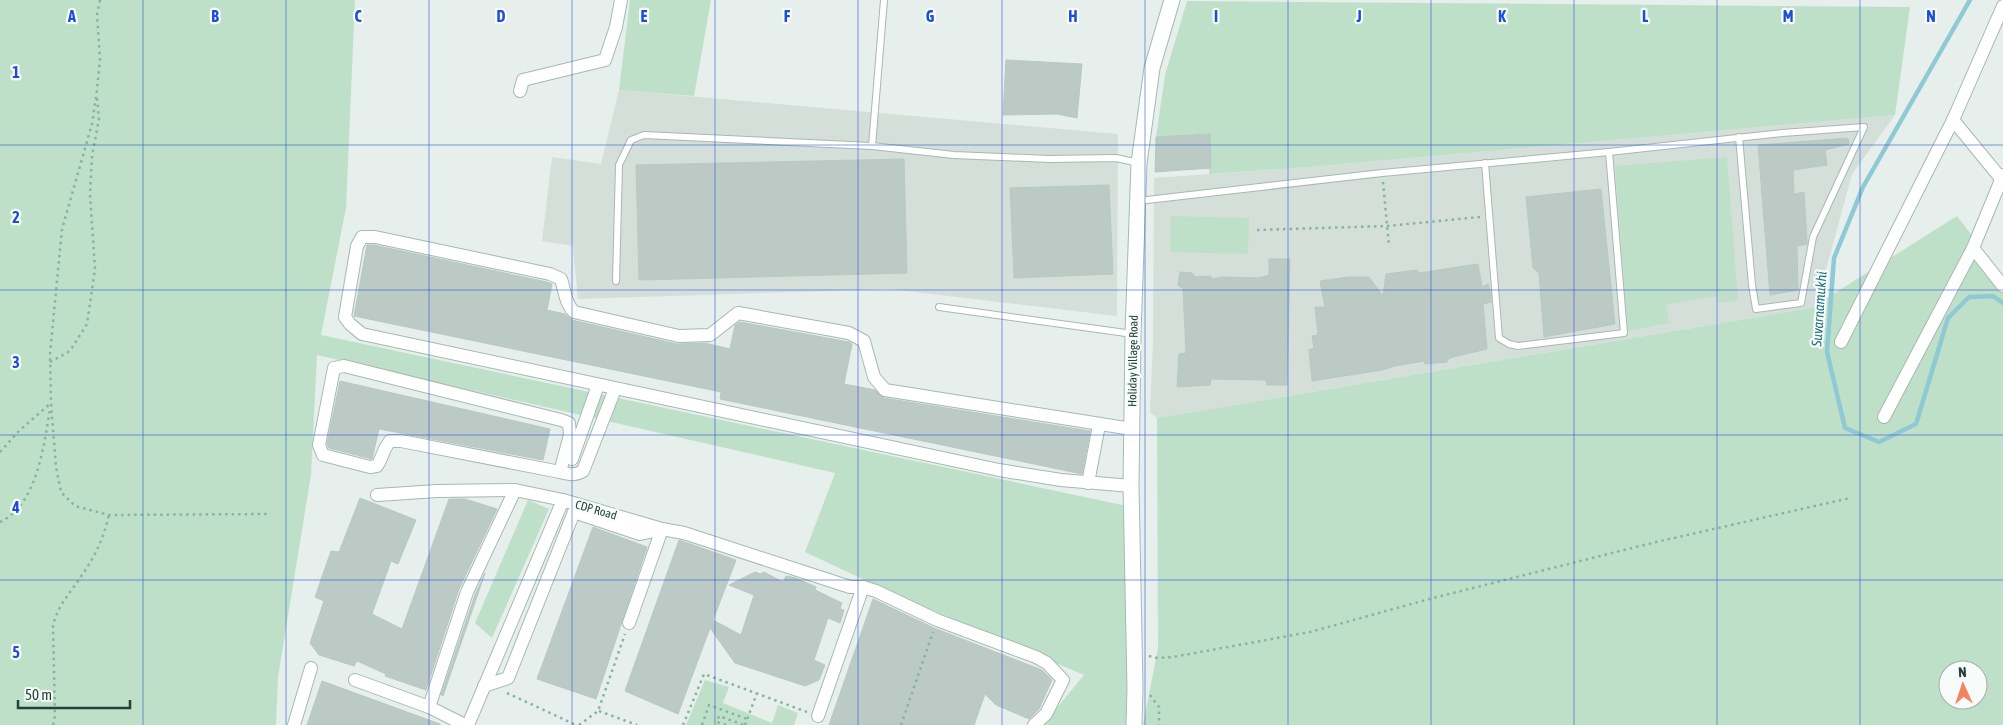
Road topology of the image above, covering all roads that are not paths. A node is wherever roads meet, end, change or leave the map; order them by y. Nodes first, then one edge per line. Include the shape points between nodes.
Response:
1 (621, 0) edge
2 (884, 0) edge
3 (1172, 0) edge
4 (2003, 6) edge
5 (520, 91) dead end
6 (1952, 120) junction
7 (1739, 138) junction
8 (872, 146) junction
9 (1610, 152) junction
10 (1139, 163) junction
11 (1486, 163) junction
12 (2002, 178) edge
13 (1137, 201) junction
14 (1973, 248) junction
15 (616, 281) dead end
16 (2003, 286) edge
17 (940, 307) dead end
18 (1133, 334) junction
19 (1840, 342) dead end
20 (598, 385) junction
21 (615, 389) junction
22 (1884, 417) dead end
23 (1099, 425) junction
24 (1132, 429) junction
25 (563, 473) junction
26 (1088, 483) junction
27 (1131, 486) junction
28 (515, 490) junction
29 (377, 495) dead end
30 (563, 500) junction
31 (662, 529) junction
32 (863, 587) junction
33 (629, 623) road end
34 (311, 668) dead end
35 (355, 680) dead end
36 (484, 686) junction
37 (429, 707) junction
38 (818, 716) road end
39 (294, 725) edge
40 (467, 725) edge
41 (1034, 725) edge
42 (1134, 725) edge

1 - 5 street via 605,60 522,80
2 - 8 lane
3 - 10 street, Holiday Village Road via 1152,68
4 - 6 street
6 - 12 street
6 - 19 street
7 - 7 lane via 1864,127 1813,237 1801,303 1756,309
7 - 9 lane
8 - 10 lane via 954,155 1116,158
8 - 15 lane via 644,135 631,140 619,165
9 - 11 lane
9 - 11 lane via 1624,333 1518,346 1499,338
10 - 13 street, Holiday Village Road
11 - 13 lane
12 - 14 street
13 - 18 street, Holiday Village Road
14 - 16 street
14 - 22 street
17 - 18 lane
18 - 24 street, Holiday Village Road
20 - 21 street
20 - 23 street via 362,334 345,316 357,246 362,237 375,236 550,274 561,279 567,305 574,312 679,336 710,335 738,313 849,333 864,341 874,377 885,390
20 - 25 street
21 - 25 street via 583,471 574,475
21 - 26 street via 999,470
23 - 24 street
23 - 26 street
24 - 27 street, Holiday Village Road
25 - 25 street via 569,423 344,366 334,368 319,445 322,455 377,466 390,441 401,441
26 - 27 street
27 - 42 street, Holiday Village Road
28 - 29 street
28 - 30 street
28 - 37 street via 467,592
30 - 31 street, CDP Road
30 - 36 street, CDP Road
31 - 32 street, CDP Road via 684,533 850,587
31 - 33 street
31 - 36 street via 640,534 574,512 508,678
32 - 38 street
32 - 41 street, CDP Road via 936,620 1047,663 1063,680 1046,714
34 - 39 street
35 - 37 street
36 - 40 street, CDP Road
37 - 40 street

